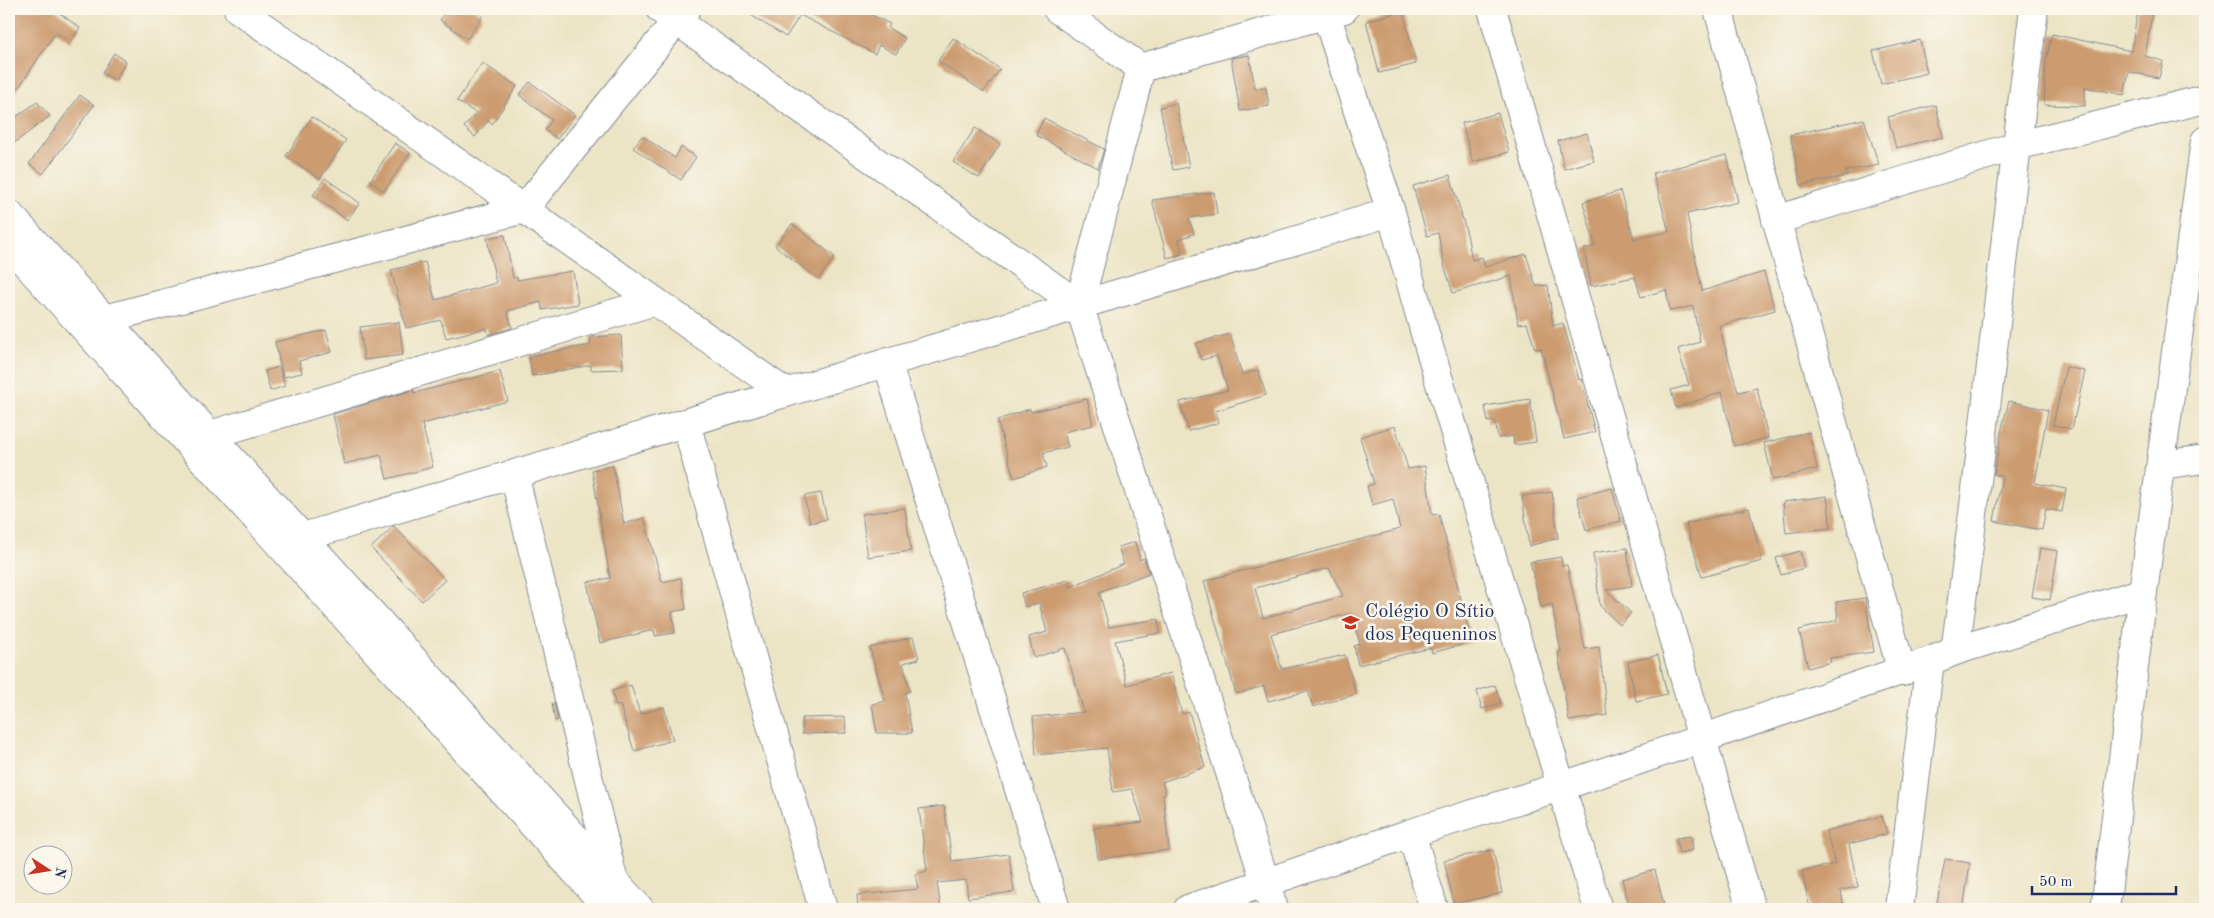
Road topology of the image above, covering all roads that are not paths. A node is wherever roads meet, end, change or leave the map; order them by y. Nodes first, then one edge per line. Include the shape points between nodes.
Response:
1 (238, 9) edge
2 (1057, 9) edge
3 (1492, 9) edge
4 (1718, 9) edge
5 (2034, 9) edge
6 (1332, 10) edge
7 (674, 13) edge
8 (1141, 68) junction
9 (2205, 99) edge
10 (2205, 141) edge
11 (2016, 146) junction
12 (524, 209) junction
13 (1391, 212) junction
14 (9, 214) edge
15 (1776, 220) junction
16 (9, 245) edge
17 (655, 301) junction
18 (1079, 305) junction
19 (105, 319) junction
20 (887, 362) junction
21 (786, 393) junction
22 (686, 423) junction
23 (210, 435) junction
24 (2205, 459) edge
25 (2161, 465) junction
26 (514, 474) junction
27 (302, 537) junction
28 (2143, 592) junction
29 (1955, 651) junction
30 (1930, 660) junction
31 (1902, 672) junction
32 (1702, 738) junction
33 (1560, 787) junction
34 (1411, 833) junction
35 (613, 880) junction
36 (1266, 884) junction
37 (609, 909) edge
38 (640, 909) edge
39 (823, 909) edge
40 (1056, 909) edge
41 (1188, 909) edge
42 (1274, 909) edge
43 (1434, 909) edge
44 (1598, 909) edge
45 (1751, 909) edge
46 (1899, 909) edge
47 (2105, 909) edge

1 - 12 street
2 - 8 street
3 - 32 street
4 - 15 street
5 - 11 street
6 - 8 street
6 - 13 street
7 - 12 street
7 - 18 street
8 - 18 street
9 - 11 street
10 - 25 street
11 - 15 street
11 - 29 street via 1976,504
12 - 17 street
12 - 19 street
13 - 18 street
13 - 33 street
14 - 19 street
15 - 31 street
16 - 37 street
17 - 21 street
17 - 23 street
18 - 20 street
18 - 36 street
19 - 23 street
20 - 21 street
20 - 40 street
21 - 22 street
22 - 26 street
22 - 39 street
23 - 27 street
24 - 25 street
25 - 28 street
26 - 27 street
26 - 35 street
27 - 35 street
28 - 29 street
28 - 47 street
29 - 30 street
30 - 31 street
30 - 46 street
31 - 32 street
32 - 33 street
32 - 45 street
33 - 34 street
33 - 44 street
34 - 36 street
34 - 43 street
35 - 38 street
36 - 41 street
36 - 42 street

